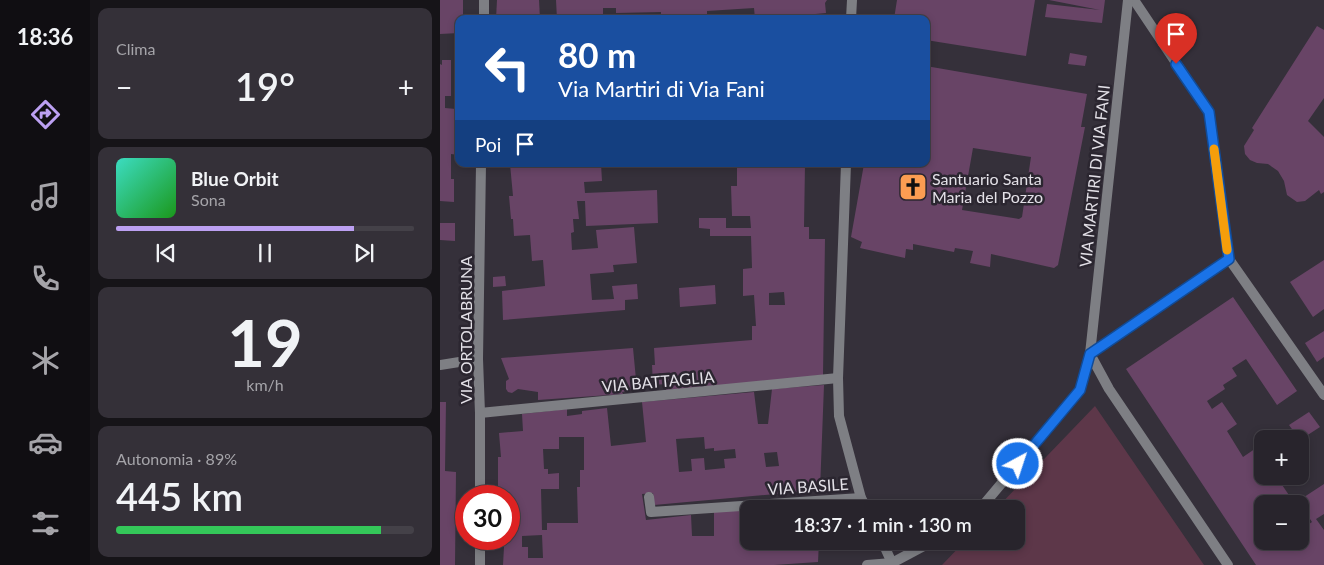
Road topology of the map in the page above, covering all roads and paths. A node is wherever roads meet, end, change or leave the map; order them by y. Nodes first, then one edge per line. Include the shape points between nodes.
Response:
1 (484, 0) edge
2 (852, 0) edge
3 (1128, 0) edge
4 (1134, 0) edge
5 (484, 15) edge
6 (851, 15) edge
7 (481, 167) edge
8 (846, 167) edge
9 (1229, 259) junction
10 (1090, 354) junction
11 (478, 359) junction
12 (440, 365) edge
13 (838, 378) junction
14 (1324, 395) edge
15 (480, 413) junction
16 (480, 485) edge
17 (649, 497) dead end
18 (861, 498) joint
19 (988, 500) edge
20 (480, 550) edge
21 (886, 550) edge
22 (917, 550) edge
23 (892, 564) edge
24 (480, 565) edge
25 (866, 565) edge
26 (1228, 565) edge

1 - 5 street
2 - 6 street
3 - 10 street, VIA MARTIRI DI VIA FANI
4 - 9 street via 1209,112
7 - 11 street, VIA ORTOLABRUNA
8 - 13 street
9 - 10 street
9 - 14 street
10 - 19 street, VIA MARTIRI DI VIA FANI via 1080,390
10 - 26 street via 1109,389
11 - 12 street
11 - 15 street, VIA ORTOLABRUNA
13 - 15 street, VIA BATTAGLIA
13 - 18 street via 838,416
15 - 16 street, VIA ORTOLABRUNA
17 - 18 street, VIA BASILE via 651,512
20 - 24 street
21 - 23 street
22 - 23 street
23 - 25 street

